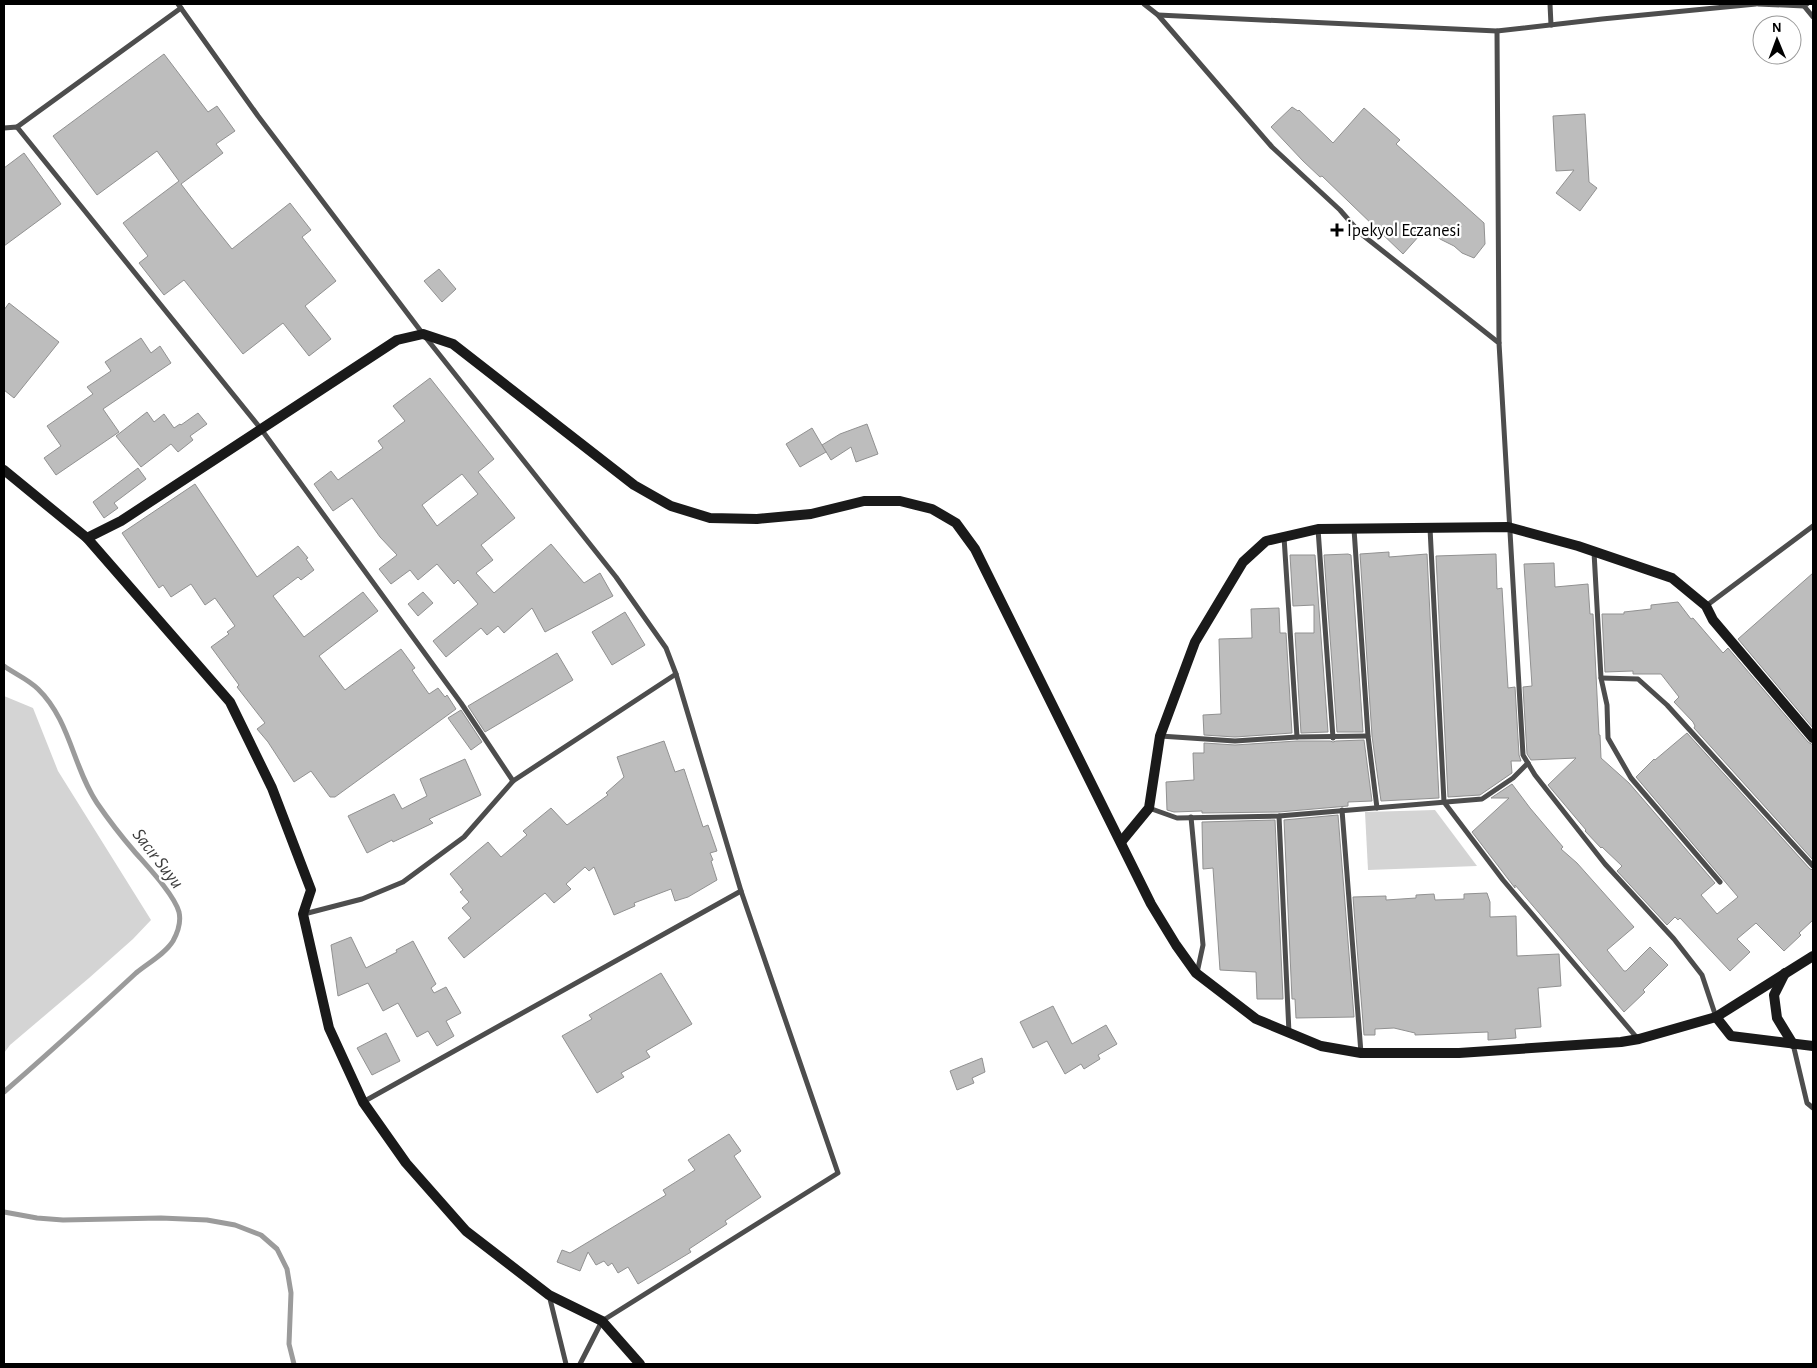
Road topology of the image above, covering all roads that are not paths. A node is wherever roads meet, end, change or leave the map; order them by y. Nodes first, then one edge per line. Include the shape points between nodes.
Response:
1 (1144, 4) edge
2 (1550, 4) edge
3 (1757, 4) edge
4 (1806, 5) edge
5 (179, 6) edge
6 (1158, 15) junction
7 (1813, 16) edge
8 (1551, 25) junction
9 (1497, 31) junction
10 (18, 127) junction
11 (4, 128) edge
12 (423, 334) junction
13 (1499, 342) junction
14 (261, 429) junction
15 (4, 470) edge
16 (1813, 526) edge
17 (1508, 527) junction
18 (1430, 528) junction
19 (1318, 529) junction
20 (1354, 529) junction
21 (1284, 537) junction
22 (87, 538) junction
23 (1594, 552) junction
24 (1706, 606) junction
25 (676, 674) junction
26 (1601, 678) junction
27 (1160, 736) junction
28 (1368, 736) junction
29 (1297, 737) junction
30 (1333, 738) junction
31 (1813, 738) edge
32 (1528, 763) junction
33 (513, 781) junction
34 (1444, 802) junction
35 (1149, 808) junction
36 (1377, 808) junction
37 (1342, 810) junction
38 (1279, 816) junction
39 (1191, 817) junction
40 (1120, 842) junction
41 (1813, 866) edge
42 (1720, 882) dead end
43 (741, 890) junction
44 (304, 914) junction
45 (1813, 956) edge
46 (1786, 972) junction
47 (1196, 973) junction
48 (1716, 1017) junction
49 (1290, 1034) junction
50 (1638, 1039) junction
51 (1793, 1044) junction
52 (1813, 1046) edge
53 (1361, 1053) junction
54 (363, 1102) junction
55 (1813, 1108) edge
56 (549, 1295) junction
57 (602, 1321) junction
58 (566, 1364) edge
59 (580, 1364) edge
60 (640, 1364) edge

1 - 6 street
2 - 8 street
3 - 4 street
3 - 8 street
4 - 7 street
5 - 10 street
5 - 12 street
6 - 9 street
6 - 13 street via 1272,147 1360,233
8 - 9 street
9 - 13 street
10 - 11 street
10 - 14 street
12 - 14 main road via 398,340
12 - 25 street via 616,578 666,648
12 - 40 main road via 453,344 634,485 671,506 710,518 757,519 811,514 864,501 900,500 932,508 956,524 975,549
13 - 17 street
14 - 22 main road via 122,521
14 - 33 street via 461,703
15 - 22 main road
16 - 24 street
17 - 18 main road
17 - 23 main road
17 - 32 street via 1523,755
18 - 20 main road
18 - 34 street
19 - 20 main road
19 - 21 main road
19 - 30 street
20 - 28 street
21 - 27 main road via 1266,541 1243,562 1194,642
21 - 29 street
22 - 44 main road via 230,702 272,788 311,890
23 - 24 main road via 1672,578
23 - 26 street
24 - 31 main road via 1713,620
25 - 33 street
25 - 43 street
26 - 41 street via 1638,679 1667,705
26 - 42 street via 1607,705 1608,738 1631,778
27 - 29 street via 1236,741
27 - 35 main road
28 - 30 street
28 - 36 street
29 - 30 street
32 - 34 street via 1482,799
32 - 48 street via 1605,864 1674,939 1702,975
33 - 44 street via 464,837 403,882 362,899
34 - 36 street
34 - 50 street via 1503,880
35 - 39 street via 1177,818
35 - 40 main road
36 - 37 street
37 - 38 street
37 - 53 street
38 - 39 street
38 - 49 street
39 - 47 street via 1203,944
40 - 47 main road via 1151,904
43 - 54 street
43 - 57 street via 838,1173
44 - 54 main road via 328,1028
45 - 46 main road
46 - 48 main road
46 - 51 main road via 1774,995 1777,1018
47 - 49 main road via 1256,1019
48 - 50 main road
48 - 51 main road via 1731,1036
49 - 53 main road via 1321,1046
50 - 53 main road via 1459,1053
51 - 52 main road
51 - 55 street via 1807,1103
54 - 56 main road via 406,1163 466,1231
56 - 57 main road
56 - 58 street
57 - 59 street
57 - 60 main road

